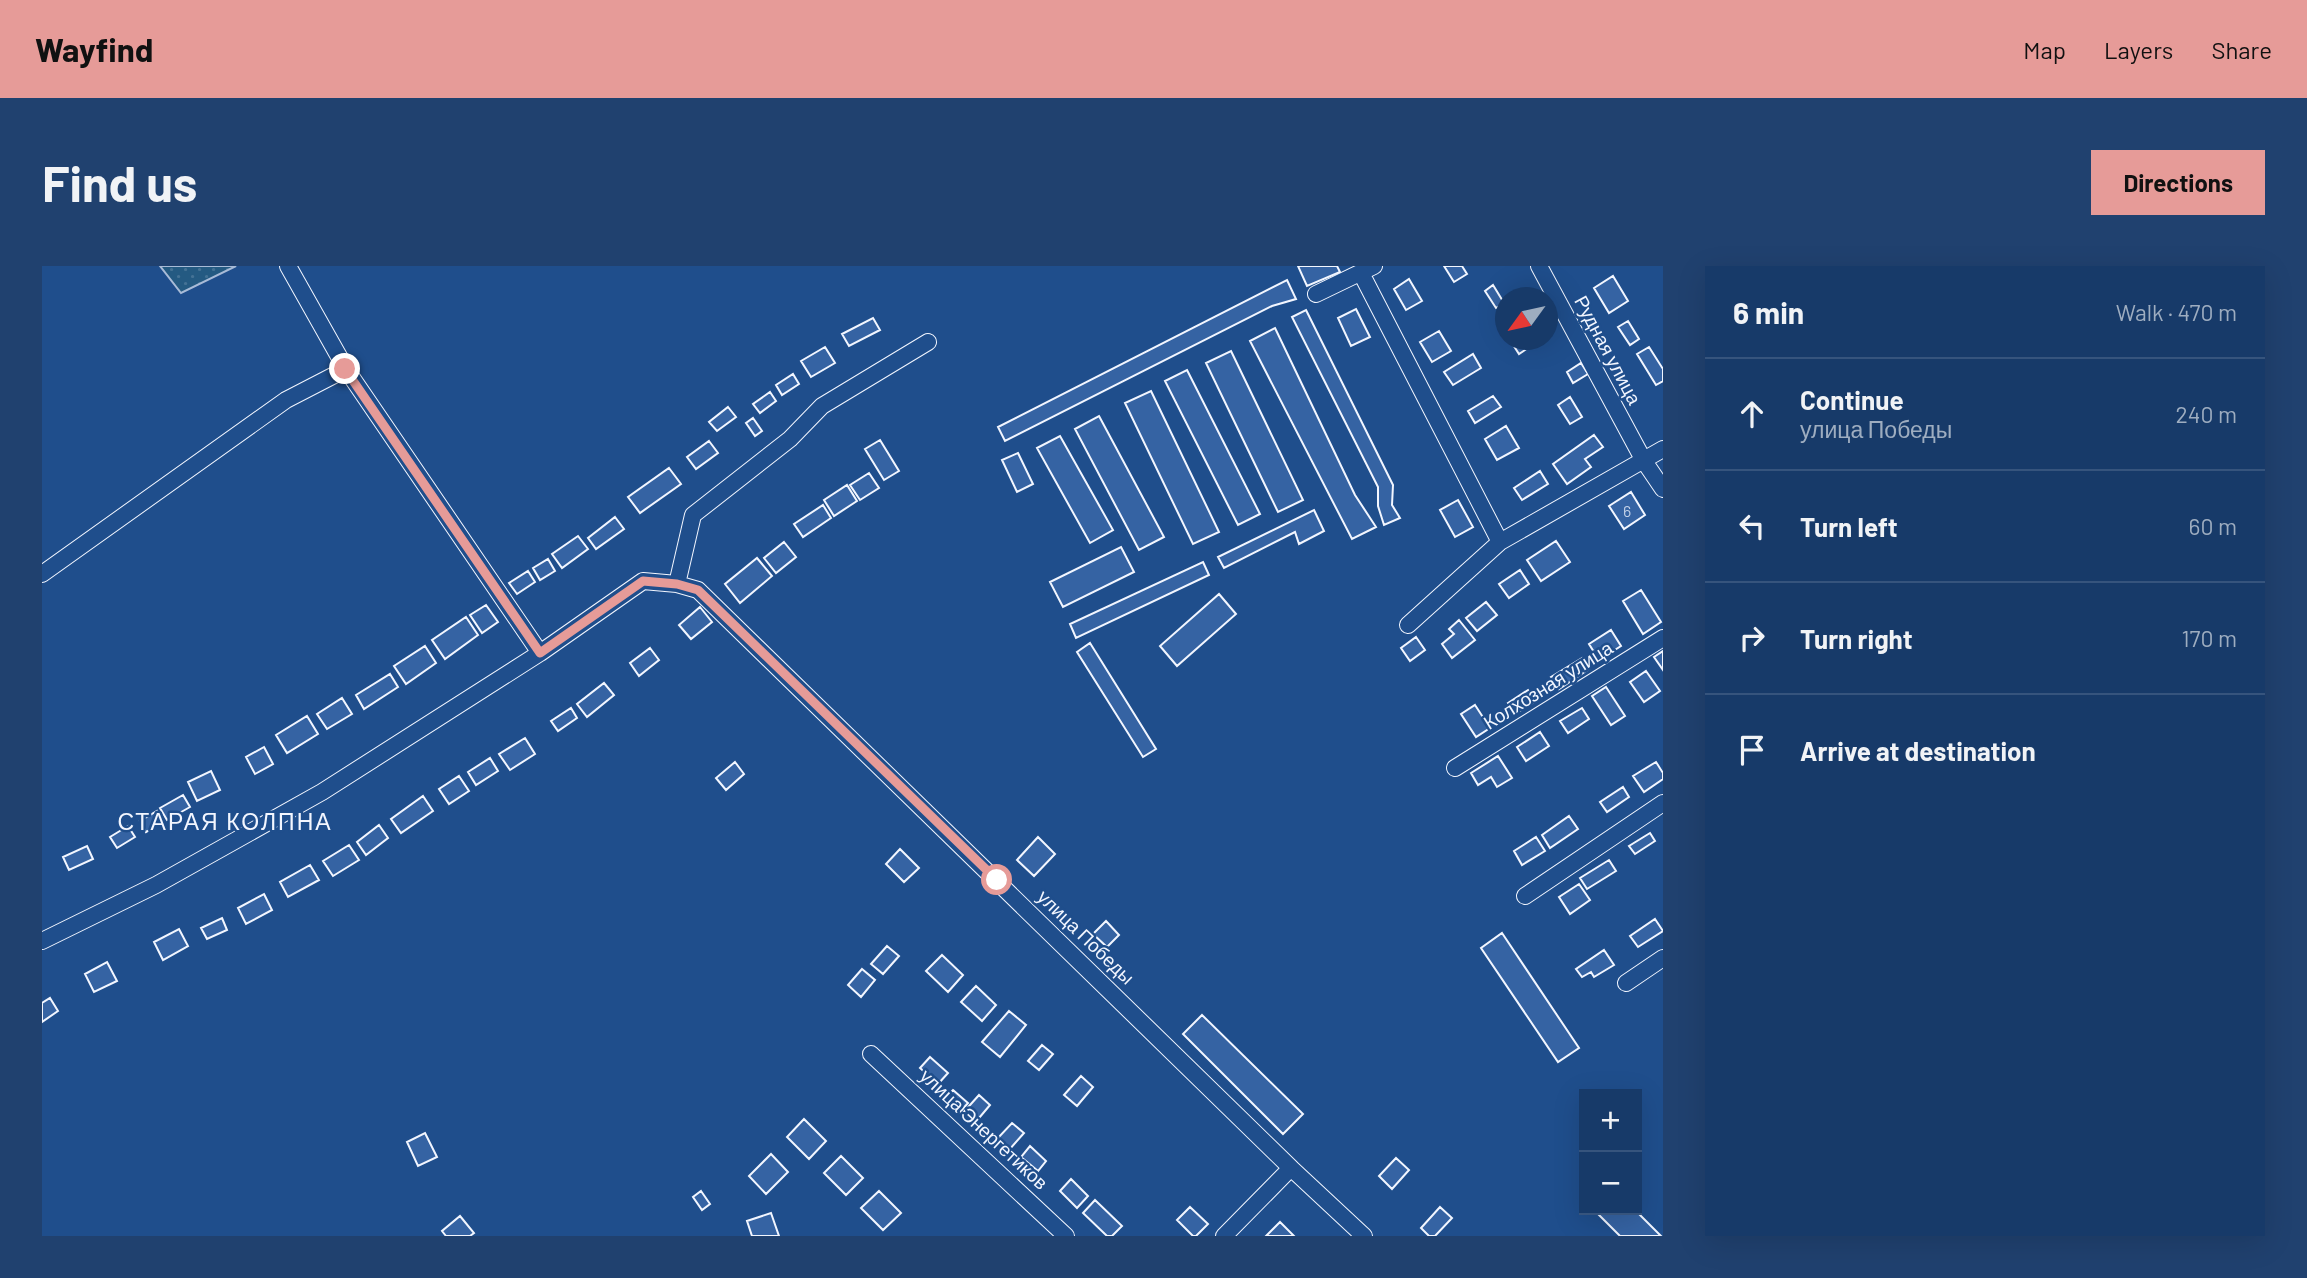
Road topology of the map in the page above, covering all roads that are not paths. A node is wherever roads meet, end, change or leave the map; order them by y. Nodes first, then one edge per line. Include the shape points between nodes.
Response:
1 (288, 266) edge
2 (1539, 266) edge
3 (1367, 269) edge
4 (1315, 294) dead end
5 (928, 342) dead end
6 (345, 369) junction
7 (1663, 449) edge
8 (1644, 461) junction
9 (1663, 489) edge
10 (1500, 542) junction
11 (42, 574) edge
12 (677, 584) junction
13 (1408, 625) dead end
14 (1663, 638) edge
15 (540, 653) junction
16 (1455, 768) dead end
17 (1663, 803) edge
18 (1525, 895) dead end
19 (42, 941) edge
20 (1663, 958) edge
21 (1626, 983) dead end
22 (871, 1054) dead end
23 (1291, 1168) junction
24 (1066, 1236) edge
25 (1224, 1236) edge
26 (1364, 1236) edge

1 - 6 street
2 - 8 street, Рудная улица
3 - 4 street
3 - 10 street
5 - 12 street via 822,406 790,439 693,515
6 - 11 street via 286,400
6 - 15 street
7 - 8 street
8 - 9 street, Рудная улица
8 - 10 street
10 - 13 street
12 - 15 street, улица Победы via 643,581
12 - 23 street, улица Победы via 698,590
14 - 16 street, Колхозная улица
15 - 19 street via 323,792 156,885
17 - 18 street
20 - 21 street
22 - 24 street, улица Энергетиков
23 - 25 street
23 - 26 street, улица Победы

